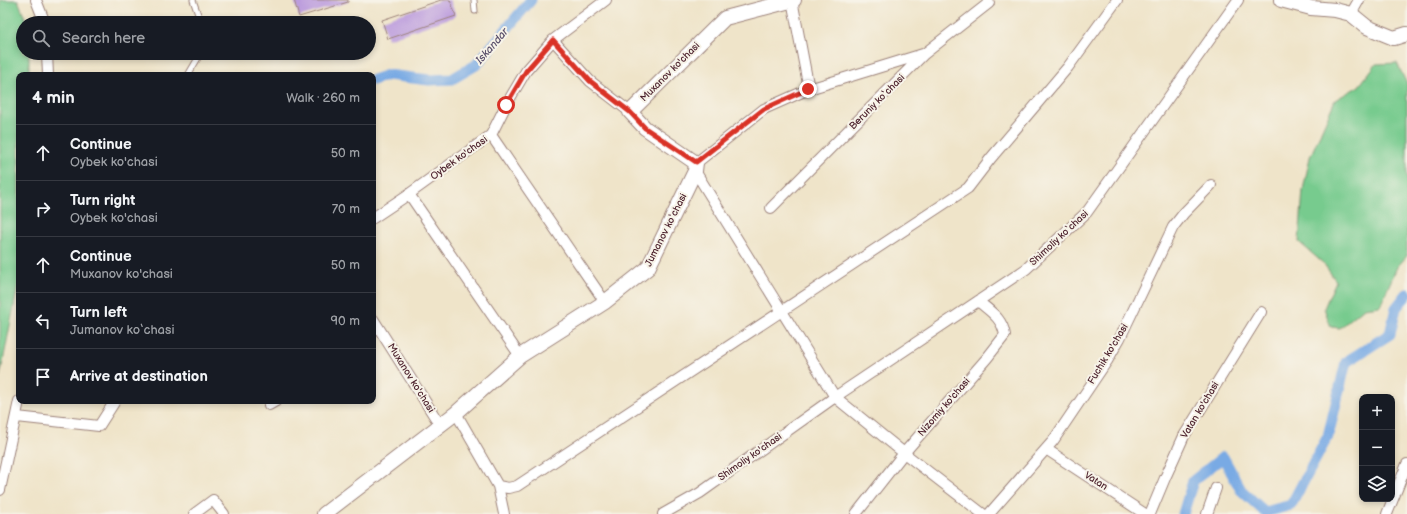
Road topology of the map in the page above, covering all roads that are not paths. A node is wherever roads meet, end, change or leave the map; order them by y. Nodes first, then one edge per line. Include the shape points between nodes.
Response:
1 (36, 0) edge
2 (194, 0) edge
3 (474, 0) edge
4 (606, 0) edge
5 (793, 0) edge
6 (1117, 0) edge
7 (1238, 0) edge
8 (1282, 0) edge
9 (1359, 0) edge
10 (989, 3) dead end
11 (1313, 4) edge
12 (475, 11) dead end
13 (1351, 14) junction
14 (42, 16) edge
15 (199, 16) edge
16 (1407, 34) edge
17 (553, 40) junction
18 (924, 54) junction
19 (47, 60) edge
20 (198, 60) edge
21 (48, 72) edge
22 (190, 72) edge
23 (808, 89) junction
24 (630, 112) junction
25 (491, 135) junction
26 (695, 167) junction
27 (1211, 185) dead end
28 (409, 194) junction
29 (771, 208) dead end
30 (376, 216) edge
31 (978, 301) junction
32 (605, 302) junction
33 (781, 310) junction
34 (1260, 312) dead end
35 (377, 334) edge
36 (520, 356) junction
37 (835, 397) junction
38 (19, 404) edge
39 (113, 404) edge
40 (456, 413) junction
41 (17, 417) junction
42 (440, 425) junction
43 (1046, 449) junction
44 (904, 453) junction
45 (1407, 464) edge
46 (498, 486) junction
47 (1216, 488) dead end
48 (0, 490) edge
49 (668, 512) edge
50 (194, 514) edge
51 (224, 514) edge
52 (324, 514) edge
53 (504, 514) edge
54 (682, 514) edge
55 (856, 514) edge
56 (983, 514) edge
57 (989, 514) edge
58 (1145, 514) edge
59 (1150, 514) edge
60 (1208, 514) edge
61 (1387, 514) edge

1 - 14 street
2 - 15 lane
3 - 12 lane
4 - 17 street, Oybek ko'chasi
5 - 23 street
5 - 24 street, Muxanov ko'chasi via 725,18
6 - 33 street via 1068,67 968,188
7 - 31 street, Shimoliy ko‘chasi via 1087,212 1026,269
8 - 11 street
9 - 13 street
10 - 18 street, Beruniy ko‘chasi
11 - 13 street
13 - 16 street via 1367,26 1394,38
17 - 24 street via 590,81
17 - 25 street, Oybek ko'chasi via 526,71
18 - 23 street, Jumanov ko‘chasi
18 - 29 street, Beruniy ko‘chasi
19 - 21 street
20 - 22 lane
23 - 26 street, Jumanov ko‘chasi via 764,109
24 - 26 street via 645,128
25 - 28 street, Oybek ko'chasi
25 - 32 street
26 - 32 street, Jumanov ko‘chasi via 648,268
26 - 33 street
27 - 43 street, Fuchik ko'chasi via 1173,227 1107,361
28 - 30 street, Oybek ko'chasi
28 - 36 street
31 - 37 street, Shimoliy ko‘chasi
31 - 44 street, Nizomiy ko'chasi via 998,317 1004,326 1005,335
32 - 36 street, Jumanov ko‘chasi
33 - 37 street
33 - 46 street via 517,486
34 - 59 street, Vatan ko'chasi via 1184,436
35 - 42 street, Muxanov ko'chasi
36 - 40 street, Jumanov ko‘chasi
37 - 44 street
37 - 49 street, Shimoliy ko'chasi via 700,493
38 - 41 street
39 - 41 street via 99,426
40 - 42 street, Jumanov ko‘chasi
40 - 46 street
41 - 48 street
42 - 52 street, Jumanov ko‘chasi
43 - 57 street, Fuchik ko'chasi
43 - 58 street, Vatan
44 - 55 street, Nizomiy ko'chasi
44 - 56 street
45 - 61 street
46 - 53 street
47 - 60 street
49 - 54 street
50 - 51 street via 213,500

